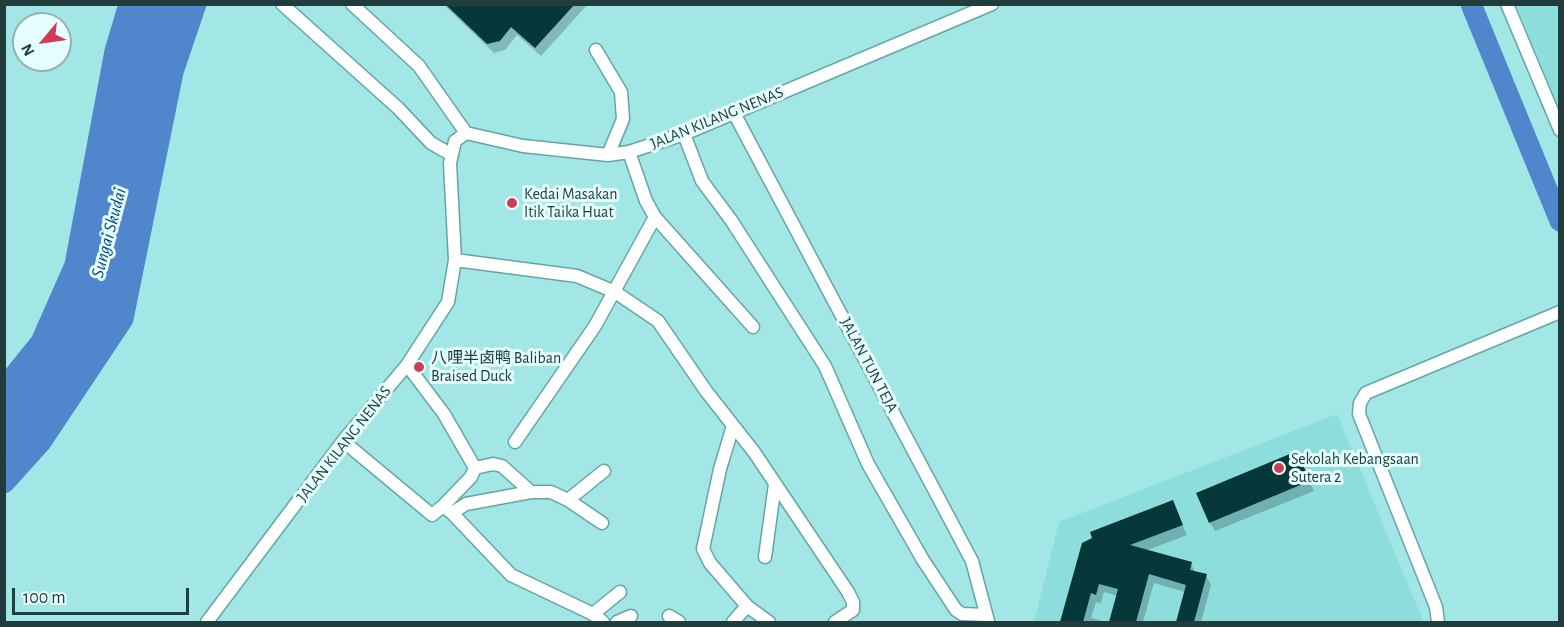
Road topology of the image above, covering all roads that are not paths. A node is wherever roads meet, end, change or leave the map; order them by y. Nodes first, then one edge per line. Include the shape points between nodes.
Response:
1 (282, 4) edge
2 (352, 4) edge
3 (992, 4) edge
4 (1507, 4) edge
5 (596, 50) dead end
6 (734, 114) junction
7 (1560, 130) edge
8 (466, 133) junction
9 (684, 134) junction
10 (628, 152) junction
11 (452, 155) junction
12 (608, 155) junction
13 (656, 217) junction
14 (455, 260) junction
15 (615, 292) junction
16 (1560, 312) edge
17 (753, 327) dead end
18 (407, 365) junction
19 (733, 426) junction
20 (343, 441) junction
21 (514, 442) dead end
22 (475, 468) junction
23 (604, 471) dead end
24 (775, 484) junction
25 (531, 492) junction
26 (568, 500) junction
27 (448, 509) junction
28 (602, 523) dead end
29 (765, 556) dead end
30 (620, 592) dead end
31 (747, 606) junction
32 (631, 616) dead end
33 (598, 618) edge
34 (987, 619) edge
35 (207, 622) edge
36 (616, 622) edge
37 (733, 622) edge
38 (769, 622) edge
39 (835, 622) edge
40 (1438, 622) edge

1 - 11 street via 398,108 431,143
2 - 8 street via 419,66
3 - 6 street, JALAN KILANG NENAS
4 - 7 street
5 - 12 street via 621,92 623,119
6 - 9 street, JALAN KILANG NENAS
6 - 34 street, JALAN TUN TEJA via 972,561
8 - 11 street via 455,141
8 - 12 street, JALAN KILANG NENAS via 523,146
9 - 10 street, JALAN KILANG NENAS
9 - 34 street via 702,181 825,366 868,464 923,561 956,610
10 - 12 street, JALAN KILANG NENAS
10 - 13 street
11 - 14 street, JALAN KILANG NENAS
13 - 15 street
13 - 17 street
14 - 15 street via 577,276
14 - 18 street, JALAN KILANG NENAS via 448,302
15 - 19 street via 658,321
15 - 21 street
16 - 40 street via 1366,393 1360,402 1359,414 1436,607
18 - 20 street, JALAN KILANG NENAS
18 - 22 street via 444,414
19 - 24 street
19 - 31 street via 703,549 710,563
20 - 27 street via 432,515
20 - 35 street, JALAN KILANG NENAS
22 - 25 street via 502,466
22 - 27 street
23 - 26 street
24 - 29 street
24 - 39 street via 853,602 851,612
25 - 26 street via 551,492
25 - 27 street
26 - 28 street
27 - 33 street via 511,575
30 - 33 street
31 - 37 street
31 - 38 street
32 - 36 street

